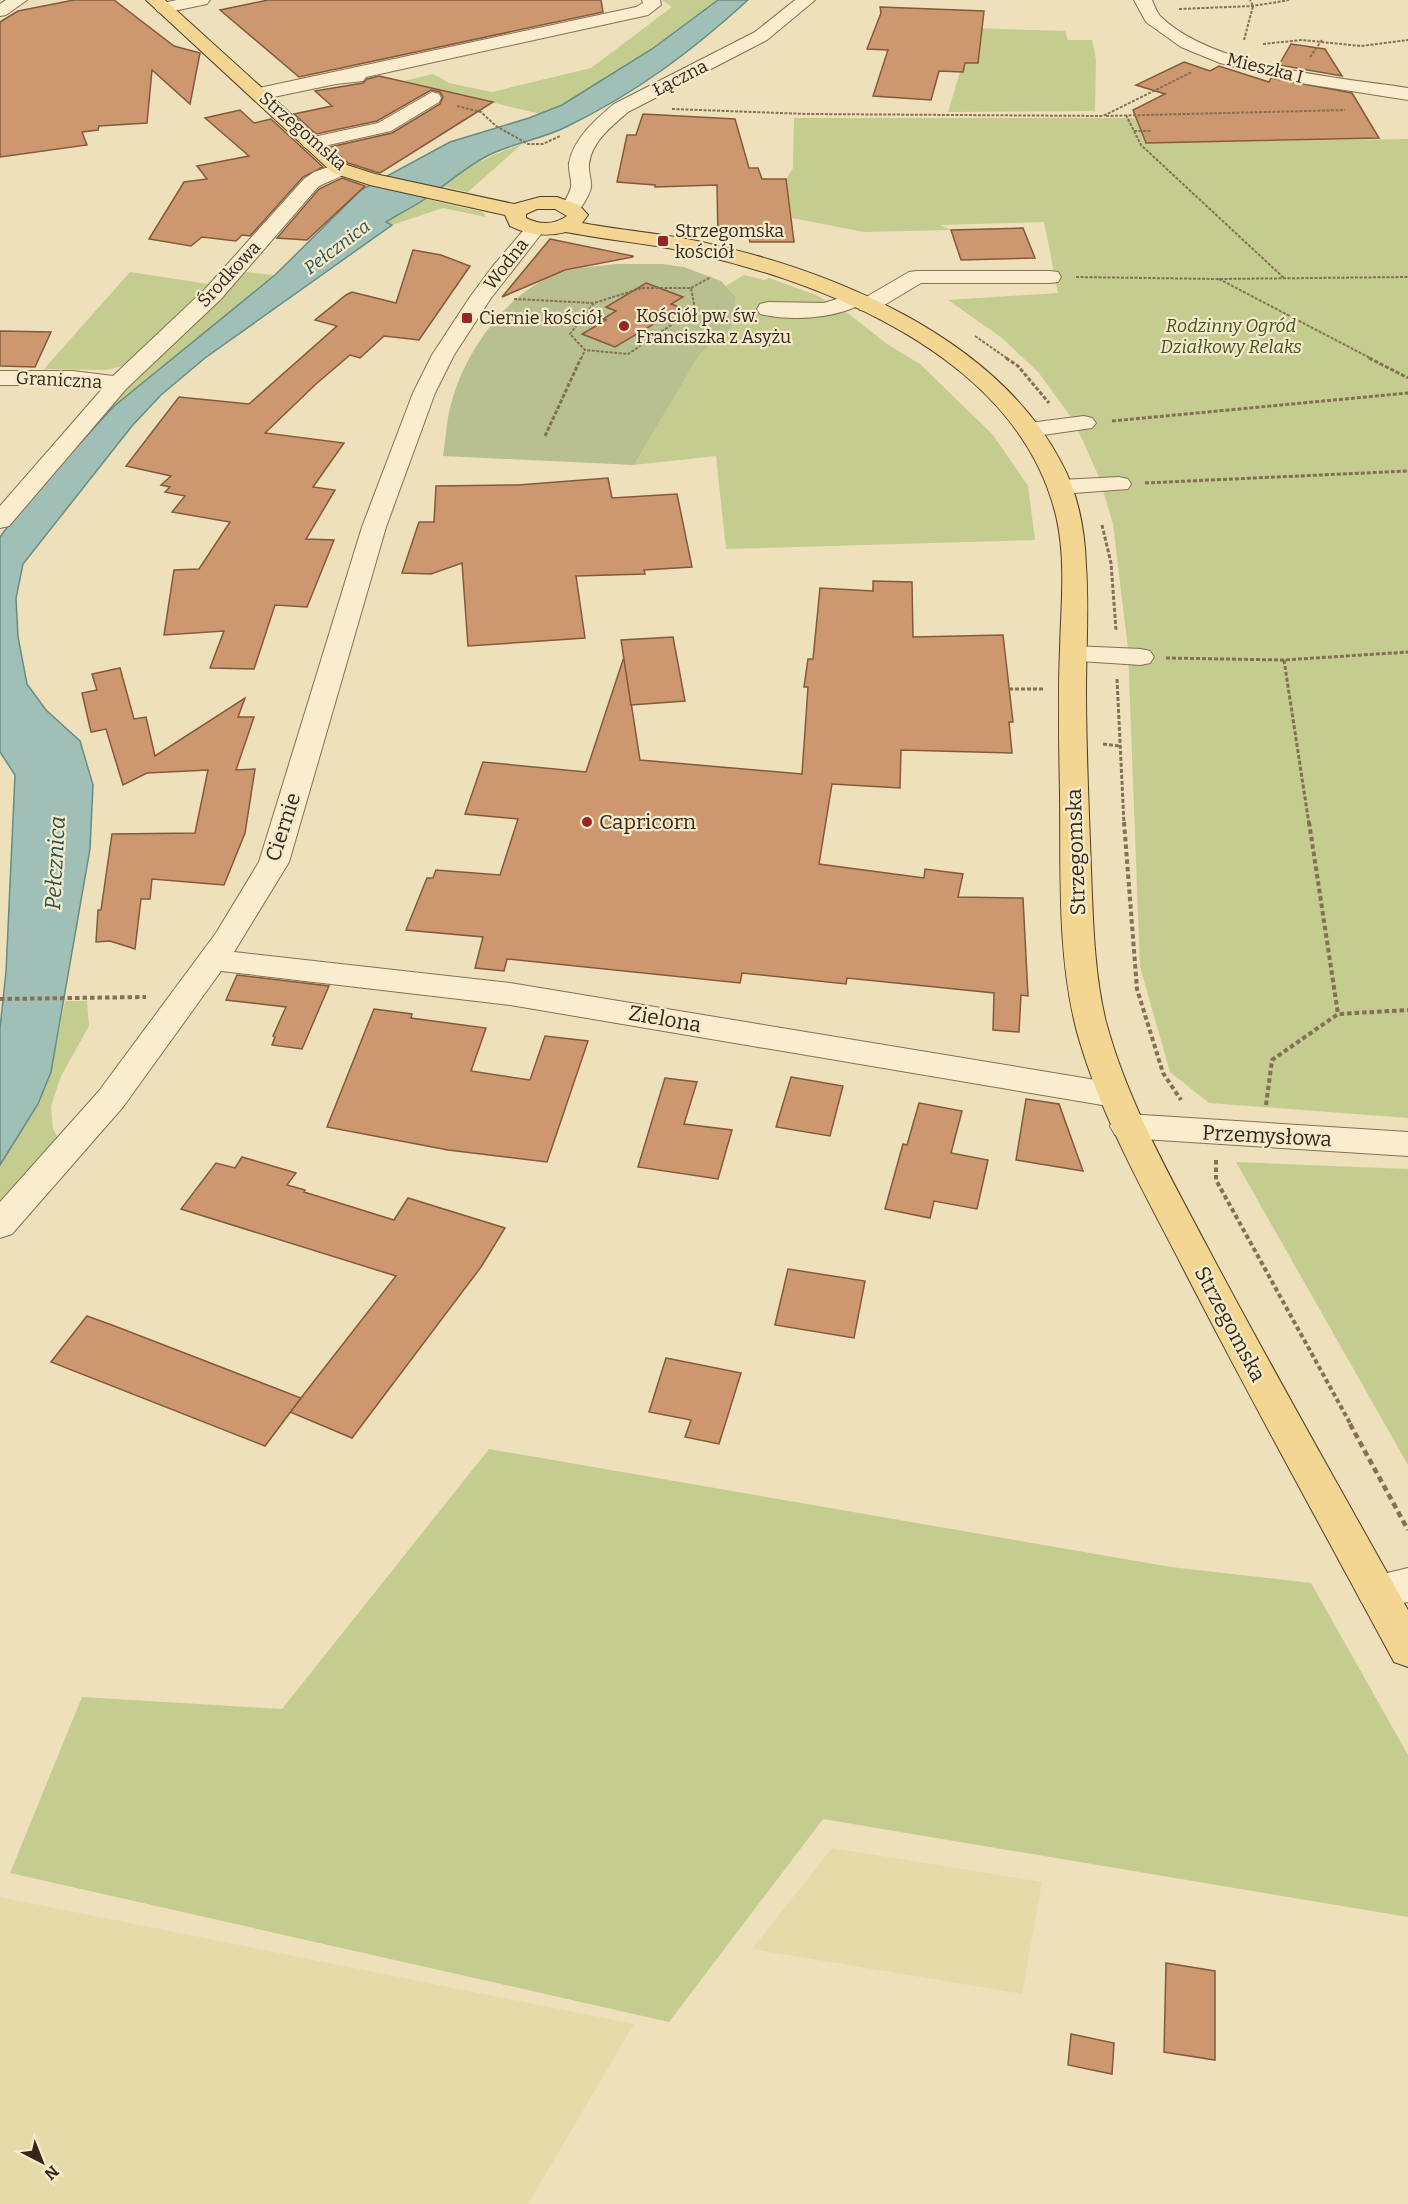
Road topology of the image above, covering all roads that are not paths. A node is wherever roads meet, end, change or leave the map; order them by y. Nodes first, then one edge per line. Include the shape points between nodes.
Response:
1 (18, 0) edge
2 (201, 0) edge
3 (651, 0) edge
4 (806, 0) edge
5 (1143, 0) edge
6 (159, 4) edge
7 (0, 11) edge
8 (557, 38) dead end
9 (336, 78) junction
10 (259, 94) junction
11 (1408, 94) edge
12 (432, 98) dead end
13 (311, 143) junction
14 (340, 169) junction
15 (577, 174) junction
16 (542, 202) junction
17 (516, 211) junction
18 (571, 216) junction
19 (535, 229) junction
20 (1050, 277) road end
21 (862, 302) junction
22 (768, 309) dead end
23 (0, 378) edge
24 (118, 384) junction
25 (424, 393) joint
26 (1084, 423) road end
27 (1029, 430) junction
28 (1119, 484) road end
29 (1060, 487) junction
30 (0, 521) edge
31 (1073, 654) junction
32 (1141, 657) road end
33 (213, 960) junction
34 (1114, 1095) junction
35 (1127, 1126) junction
36 (1408, 1144) edge
37 (0, 1225) edge
38 (1392, 1588) edge
39 (1408, 1649) edge

1 - 7 street
2 - 6 street
3 - 9 street via 652,5 642,11
4 - 15 street, Łączna via 761,36 621,108 586,144
5 - 11 street, Mieszka I via 1152,18 1187,42 1221,57 1294,76
6 - 10 main road, Strzegomska
8 - 9 street via 396,75
9 - 10 street
10 - 13 main road, Strzegomska
12 - 13 street via 384,127
13 - 14 main road, Strzegomska
14 - 17 main road, Strzegomska
14 - 24 street, Środkowa via 311,183 213,294
15 - 16 street
15 - 18 street, Łączna via 581,187
16 - 17 main road
16 - 18 main road, Strzegomska via 562,204
17 - 19 main road via 517,222
18 - 19 main road via 556,229
18 - 21 main road, Strzegomska via 606,234 642,237 762,265
19 - 25 street, Wodna via 481,297 442,355
20 - 21 street via 917,277
21 - 22 street via 821,310
21 - 27 main road, Strzegomska via 958,359 1002,396
23 - 24 street, Graniczna via 73,378
24 - 30 street
25 - 33 street, Ciernie via 374,527 274,862
26 - 27 street
27 - 29 main road, Strzegomska
28 - 29 street
29 - 31 main road, Strzegomska via 1073,548
31 - 32 street
31 - 34 main road, Strzegomska via 1077,912 1085,1002
33 - 34 street, Zielona via 510,994
33 - 37 street, Ciernie via 111,1099
34 - 35 main road, Strzegomska
35 - 36 street, Przemysłowa
35 - 38 main road, Strzegomska via 1228,1320
38 - 39 main road, Strzegomska

